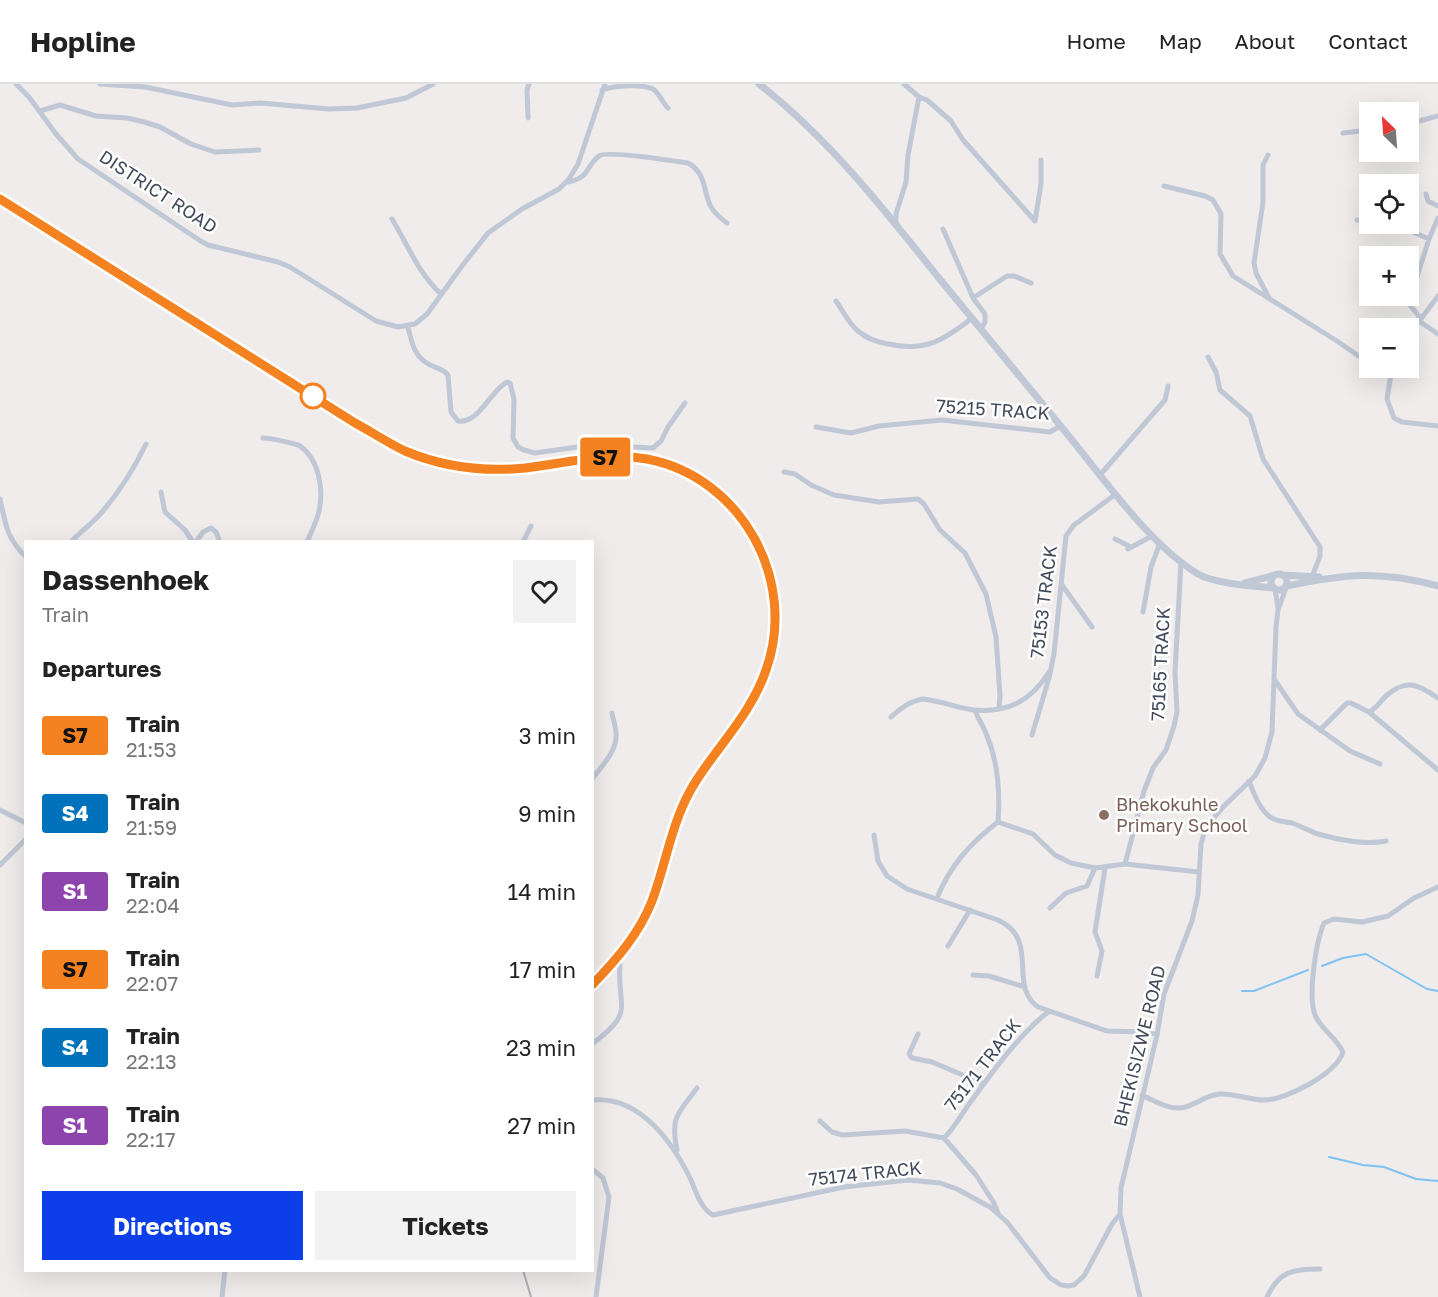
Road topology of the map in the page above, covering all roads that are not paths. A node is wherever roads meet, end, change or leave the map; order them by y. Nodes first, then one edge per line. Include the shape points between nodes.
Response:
1 (16, 84) edge
2 (100, 84) edge
3 (433, 84) edge
4 (529, 84) edge
5 (605, 84) edge
6 (759, 84) edge
7 (904, 84) edge
8 (602, 90) junction
9 (919, 97) junction
10 (668, 108) dead end
11 (40, 111) junction
12 (1438, 116) edge
13 (528, 118) dead end
14 (1419, 121) edge
15 (1359, 131) edge
16 (1343, 133) dead end
17 (259, 150) dead end
18 (1268, 155) dead end
19 (1041, 160) dead end
20 (566, 183) junction
21 (1164, 186) dead end
22 (1425, 194) dead end
23 (1438, 206) edge
24 (1438, 218) edge
25 (392, 219) dead end
26 (727, 223) dead end
27 (896, 224) junction
28 (943, 229) dead end
29 (1417, 234) edge
30 (1429, 239) junction
31 (1419, 270) edge
32 (1031, 283) dead end
33 (441, 294) junction
34 (1438, 296) edge
35 (973, 298) junction
36 (1270, 300) junction
37 (836, 301) dead end
38 (1411, 306) edge
39 (972, 318) junction
40 (1420, 320) junction
41 (408, 327) junction
42 (981, 329) junction
43 (1438, 334) edge
44 (1359, 356) edge
45 (1208, 357) dead end
46 (1390, 378) edge
47 (1168, 386) dead end
48 (685, 403) dead end
49 (1060, 426) junction
50 (1438, 426) edge
51 (816, 427) dead end
52 (263, 438) dead end
53 (146, 444) dead end
54 (784, 472) dead end
55 (1100, 475) junction
56 (161, 492) dead end
57 (1116, 494) junction
58 (0, 499) edge
59 (531, 526) dead end
60 (1152, 536) junction
61 (1115, 539) dead end
62 (73, 540) edge
63 (192, 540) edge
64 (196, 540) edge
65 (219, 540) edge
66 (308, 540) edge
67 (524, 540) edge
68 (1160, 543) junction
69 (24, 555) edge
70 (1181, 562) junction
71 (1279, 575) junction
72 (1312, 577) junction
73 (1327, 578) junction
74 (1242, 584) junction
75 (1062, 585) junction
76 (1438, 586) edge
77 (1286, 587) junction
78 (1274, 589) junction
79 (1278, 610) junction
80 (1143, 612) dead end
81 (1092, 627) dead end
82 (1051, 668) junction
83 (1274, 679) junction
84 (1438, 698) edge
85 (999, 708) junction
86 (975, 710) junction
87 (1369, 712) junction
88 (612, 713) dead end
89 (891, 717) dead end
90 (1320, 730) junction
91 (1032, 735) dead end
92 (1380, 764) dead end
93 (1438, 770) edge
94 (594, 776) edge
95 (1249, 781) junction
96 (0, 810) edge
97 (24, 822) edge
98 (998, 822) junction
99 (874, 835) dead end
100 (1386, 841) dead end
101 (23, 842) edge
102 (1125, 864) junction
103 (0, 865) edge
104 (1105, 867) junction
105 (1095, 868) junction
106 (1199, 872) junction
107 (1438, 887) edge
108 (937, 898) junction
109 (1050, 908) dead end
110 (970, 910) junction
111 (948, 946) dead end
112 (620, 965) dead end
113 (973, 975) dead end
114 (1097, 976) dead end
115 (1025, 987) junction
116 (1048, 1012) junction
117 (918, 1034) dead end
118 (1157, 1035) junction
119 (594, 1042) edge
120 (984, 1084) junction
121 (697, 1088) dead end
122 (1142, 1095) junction
123 (594, 1100) edge
124 (820, 1120) dead end
125 (944, 1138) junction
126 (678, 1155) junction
127 (594, 1171) edge
128 (998, 1213) junction
129 (1120, 1214) junction
130 (1320, 1269) dead end
131 (225, 1272) edge
132 (222, 1297) edge
133 (596, 1297) edge
134 (1140, 1297) edge
135 (1267, 1297) edge

1 - 11 street, DISTRICT ROAD
2 - 3 street via 145,87 232,105 261,103 328,109 357,108 406,98
4 - 13 street
5 - 8 street
6 - 27 street via 810,130
7 - 9 street
8 - 10 street via 620,84 649,86
8 - 20 street via 578,164
9 - 19 street via 951,121 963,141 1035,221
9 - 27 street
11 - 17 street via 64,106 96,116 144,122 214,152
11 - 41 street, DISTRICT ROAD via 78,159 199,240 278,262 376,321
12 - 14 street
15 - 16 street
18 - 36 street via 1263,165 1263,202 1254,263
20 - 26 street via 580,179 603,154 688,163 701,175 715,213
20 - 33 street via 488,233
21 - 36 street via 1213,200 1221,214 1220,254 1228,271
22 - 23 street via 1428,201
24 - 30 street
25 - 33 street via 425,279
27 - 39 street
28 - 35 street
29 - 30 street
30 - 31 street
32 - 35 street via 1007,276
33 - 41 street via 421,320
34 - 40 street
35 - 42 street via 985,314
36 - 44 street
37 - 39 street via 856,330 866,337 903,347 928,345
38 - 40 street
39 - 42 street
40 - 43 street
41 - 48 street via 420,359 448,375 451,412 458,421 474,416 498,387 509,382 512,385 513,438 524,450 535,453 591,444 653,448
42 - 49 street
45 - 72 street via 1220,390 1250,416 1263,459 1320,547
46 - 50 street via 1387,399 1394,418
47 - 55 street via 1165,400
49 - 51 street, 75215 TRACK via 1050,432 942,420 851,433
49 - 55 street
52 - 66 street via 299,446 318,470 321,498
53 - 62 street via 132,473 102,512
54 - 85 street via 834,495 879,502 918,499 924,504 940,530 962,549 986,594 997,651
55 - 57 street
56 - 63 street via 165,512
57 - 60 street
57 - 75 street, 75153 TRACK via 1069,530
58 - 69 street via 7,532
59 - 67 street
60 - 61 street via 1129,548
60 - 68 street
64 - 65 street via 211,528
68 - 70 street
68 - 80 street
70 - 74 street via 1201,575
70 - 102 street, 75165 TRACK via 1175,719 1166,750 1144,791
71 - 72 street
71 - 74 street
71 - 77 street via 1286,578
71 - 78 street via 1271,580
72 - 73 street
73 - 76 street via 1400,576
73 - 77 street
74 - 78 street
75 - 81 street
75 - 82 street, 75153 TRACK
77 - 78 street
77 - 79 street, BHEKISIZWE ROAD
78 - 79 street, BHEKISIZWE ROAD
79 - 83 street, BHEKISIZWE ROAD
82 - 85 street via 1024,700
82 - 91 street, 75153 TRACK
83 - 90 street via 1298,714
83 - 95 street, BHEKISIZWE ROAD via 1270,742 1265,758
84 - 87 street via 1411,684 1394,690
85 - 86 street
86 - 89 street via 935,700 915,700
86 - 98 street via 987,736 995,769
87 - 90 street via 1347,703
87 - 93 street
88 - 94 street via 616,741
90 - 92 street via 1350,751
95 - 100 street via 1260,805 1276,820 1317,834 1369,843
95 - 106 street, BHEKISIZWE ROAD via 1206,827
96 - 97 street
98 - 105 street via 1033,834 1055,855 1071,863
98 - 108 street via 967,848
99 - 108 street via 878,861 886,876 907,889
101 - 103 street
102 - 104 street
102 - 106 street
104 - 105 street
104 - 114 street via 1095,932 1102,951
105 - 109 street via 1087,886 1066,893
106 - 118 street, BHEKISIZWE ROAD via 1192,921 1164,994
107 - 122 street via 1388,916 1362,922 1328,920 1322,929 1314,963 1312,999 1316,1017 1343,1052 1329,1071 1276,1099 1218,1094 1178,1109
108 - 110 street
110 - 111 street
110 - 115 street via 1012,928 1021,944
112 - 119 street via 621,1016
113 - 115 street
115 - 116 street via 1032,1003
116 - 118 street via 1107,1031
116 - 120 street, 75171 TRACK
117 - 120 street via 909,1054 912,1058 932,1062
118 - 122 street, BHEKISIZWE ROAD
120 - 125 street, 75171 TRACK
121 - 126 street via 674,1122
122 - 129 street, BHEKISIZWE ROAD via 1121,1188
123 - 126 street, 75174 TRACK via 617,1103 645,1118
124 - 125 street via 832,1132 843,1135 905,1131
125 - 128 street via 972,1170
126 - 128 street, 75174 TRACK via 704,1207 713,1215 820,1191 922,1180 957,1189
127 - 133 street via 603,1178 609,1197
128 - 129 street, 75174 TRACK via 1050,1278 1068,1286 1084,1276
129 - 134 street, BHEKISIZWE ROAD
130 - 135 street via 1290,1272 1275,1281
131 - 132 street

